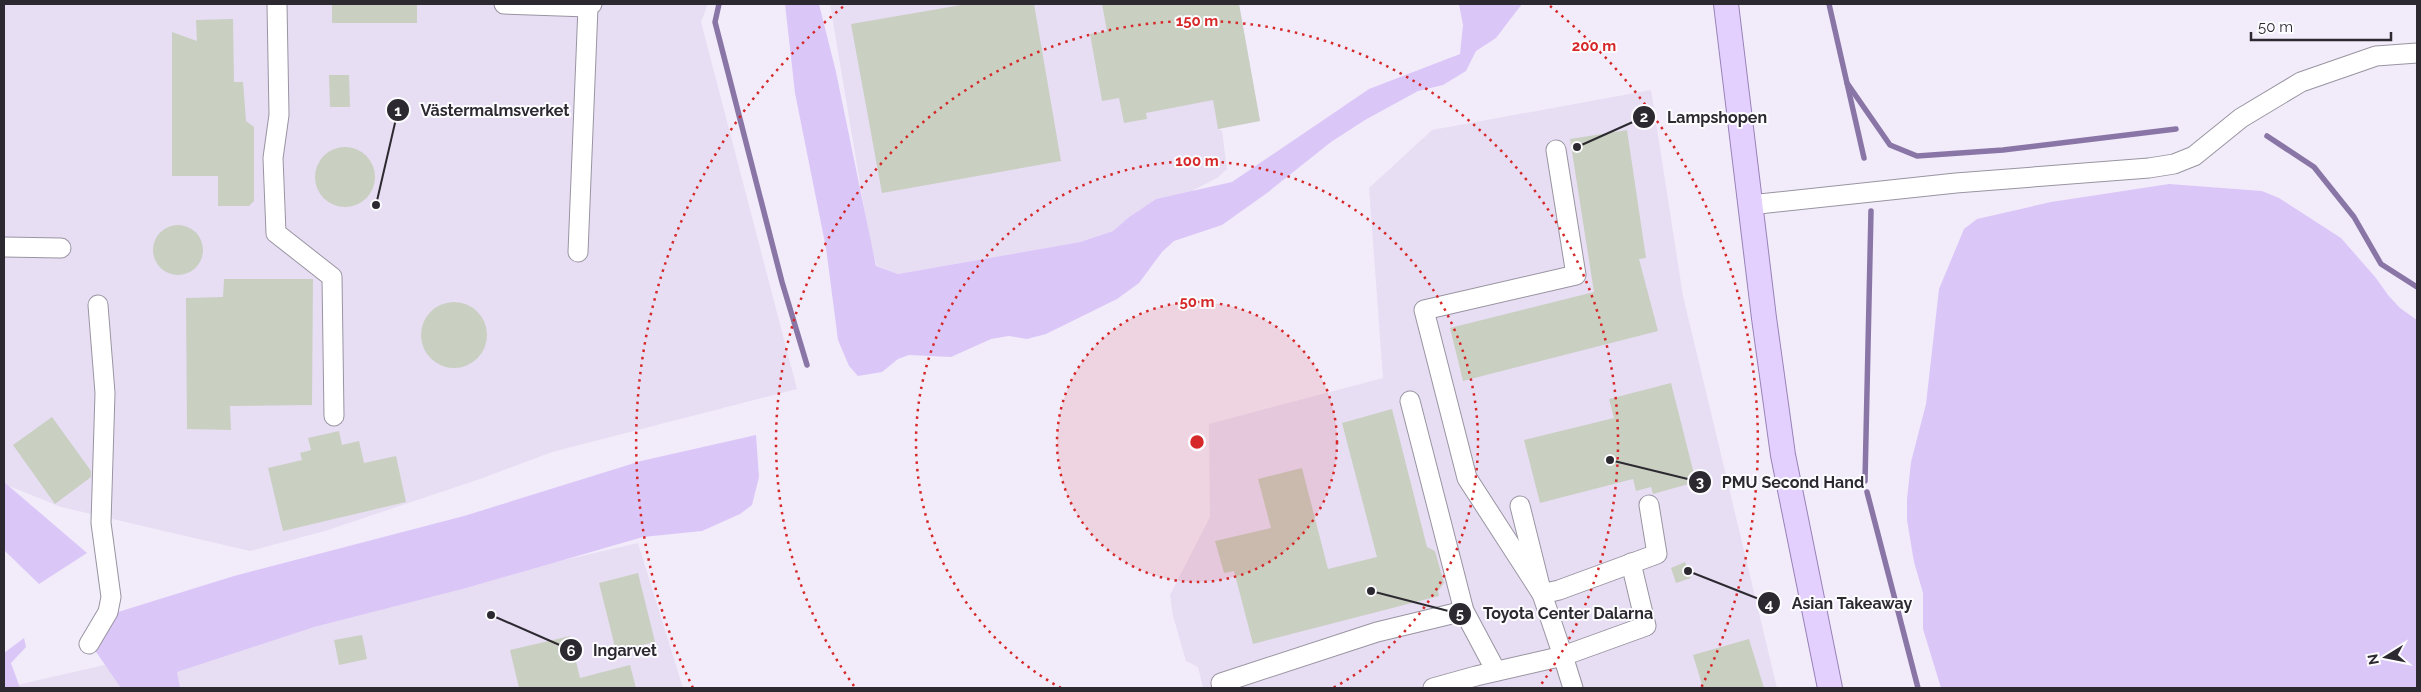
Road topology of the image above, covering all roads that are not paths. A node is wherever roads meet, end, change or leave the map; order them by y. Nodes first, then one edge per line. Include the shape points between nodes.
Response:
1 (278, 4) edge
2 (504, 4) edge
3 (1726, 4) edge
4 (590, 5) edge
5 (2417, 53) edge
6 (1556, 150) dead end
7 (1750, 204) junction
8 (4, 247) edge
9 (61, 248) dead end
10 (578, 252) dead end
11 (98, 305) dead end
12 (1410, 400) dead end
13 (334, 416) dead end
14 (1649, 504) dead end
15 (1520, 506) dead end
16 (1631, 563) junction
17 (1542, 594) junction
18 (1812, 610) junction
19 (1464, 611) junction
20 (89, 644) dead end
21 (1563, 656) junction
22 (1496, 671) junction
23 (1222, 688) edge
24 (1433, 688) edge
25 (1573, 688) edge
26 (1830, 688) edge
27 (1838, 688) edge

1 - 13 street via 280,115 273,158 276,232 332,277
2 - 4 street
3 - 7 main road
4 - 10 street
5 - 7 street via 2376,56 2301,82 2241,118 2194,156 2174,164
6 - 17 street via 1576,275 1424,310 1466,478
7 - 18 main road via 1783,455
8 - 9 street
11 - 20 street via 105,393 101,522 111,597 108,612
12 - 19 street
14 - 16 street via 1656,554
15 - 17 street
16 - 17 street
16 - 21 street via 1646,626
17 - 21 street
18 - 26 main road
18 - 27 main road
19 - 22 street
19 - 23 street via 1377,632 1221,683
21 - 22 street
21 - 25 street
22 - 24 street

